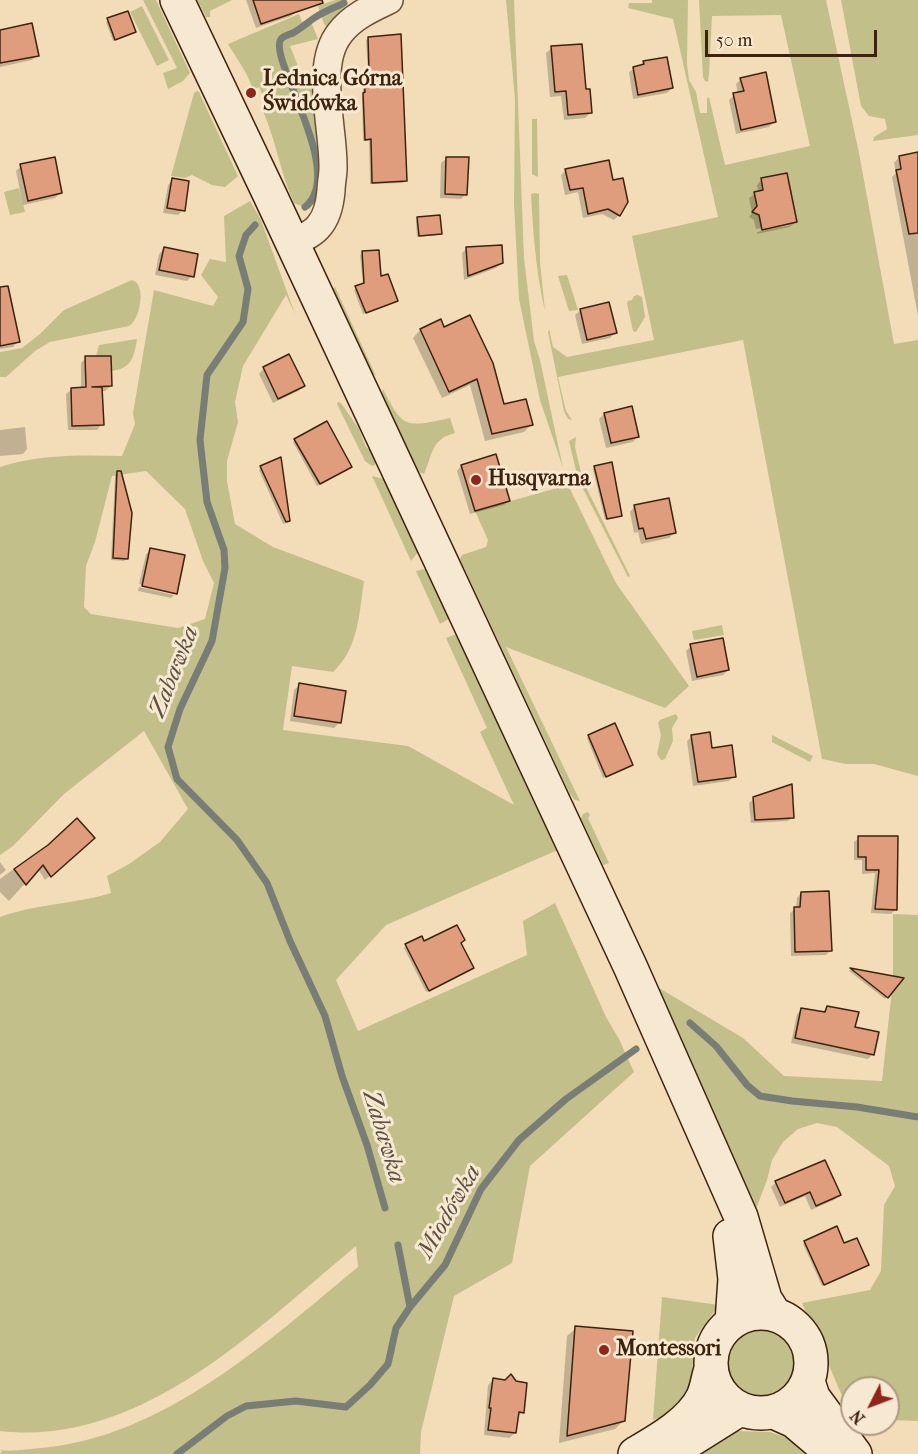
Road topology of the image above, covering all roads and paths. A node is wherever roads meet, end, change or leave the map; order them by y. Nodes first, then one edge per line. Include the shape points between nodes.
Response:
1 (177, 0) edge
2 (389, 0) edge
3 (292, 243) junction
4 (721, 1175) junction
5 (775, 1315) junction
6 (732, 1322) junction
7 (711, 1369) junction
8 (808, 1381) junction
9 (740, 1409) junction
10 (774, 1412) junction
11 (635, 1454) edge
12 (669, 1454) edge
13 (833, 1454) edge
14 (855, 1454) edge

1 - 3 main road
2 - 3 street via 353,20 331,47 327,94 333,168 330,200 320,225
3 - 4 main road via 630,966
4 - 5 main road via 741,1217 765,1299
4 - 6 main road via 735,1279
5 - 6 main road via 752,1313
5 - 8 main road via 790,1322 809,1348
6 - 7 main road via 715,1342
7 - 9 main road via 720,1393
7 - 11 main road via 703,1396 691,1414
8 - 10 main road via 795,1400
8 - 14 main road via 813,1397
9 - 10 main road
9 - 12 main road
10 - 13 main road via 794,1421

